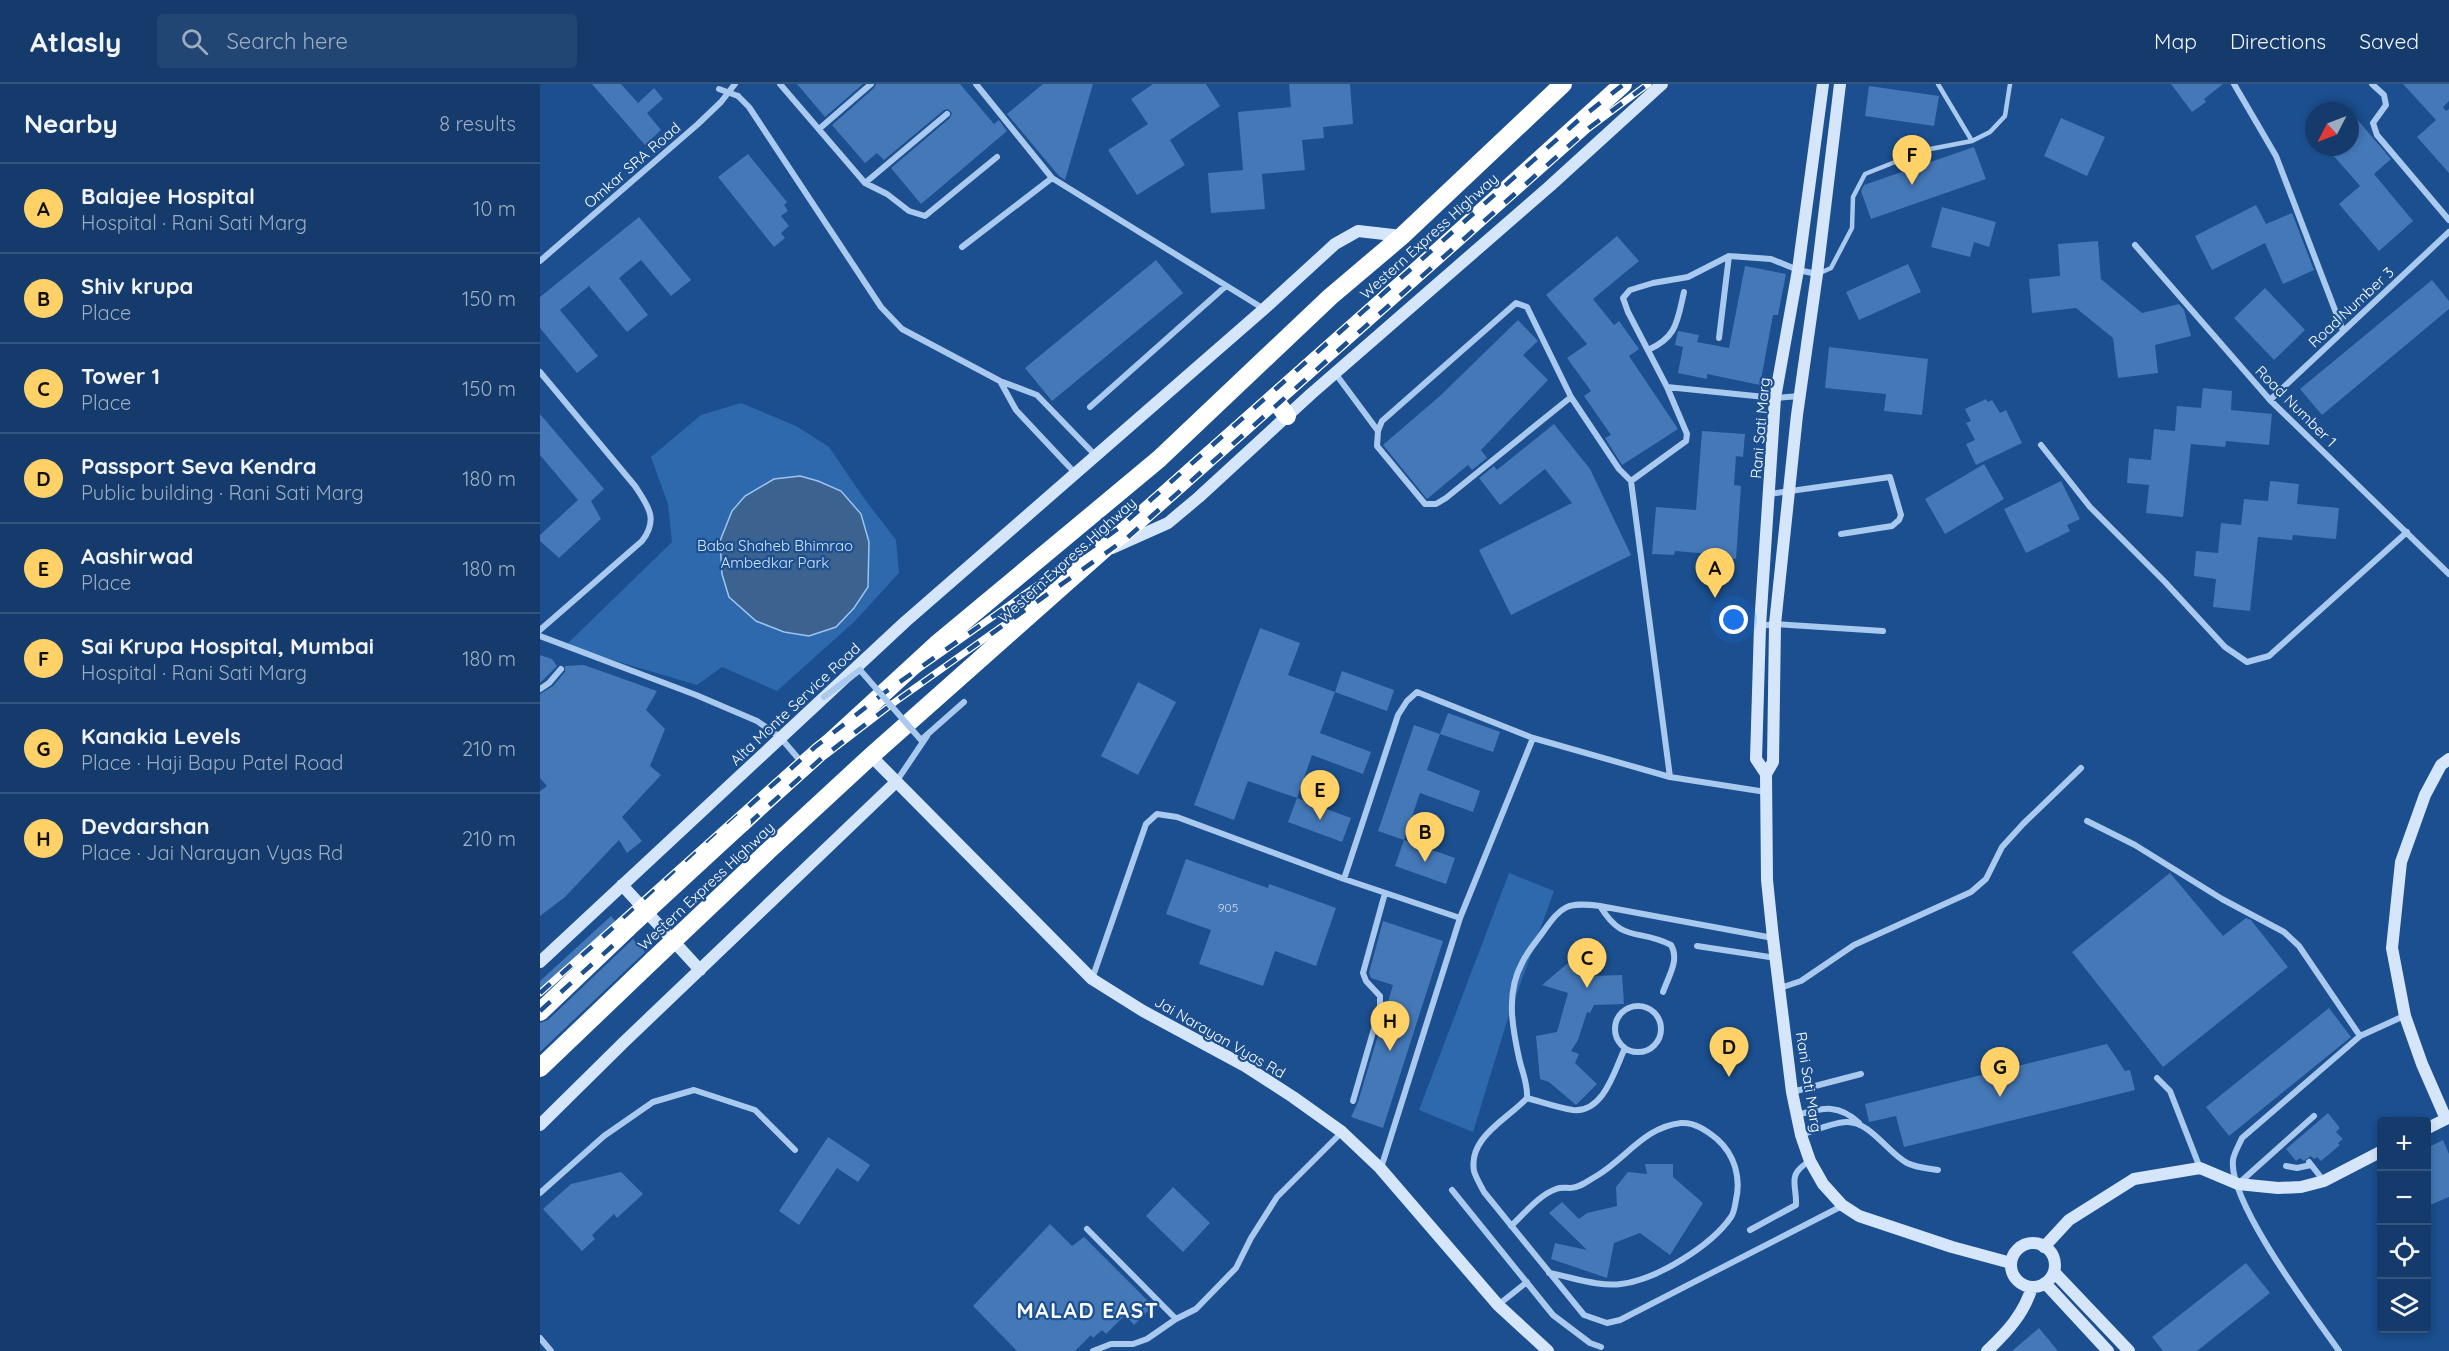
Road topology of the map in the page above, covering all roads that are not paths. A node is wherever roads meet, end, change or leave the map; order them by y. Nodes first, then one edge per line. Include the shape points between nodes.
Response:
1 (714, 84) edge
2 (735, 84) edge
3 (780, 84) edge
4 (871, 84) edge
5 (976, 84) edge
6 (1563, 84) edge
7 (1623, 84) edge
8 (1662, 84) edge
9 (1823, 84) edge
10 (1840, 84) edge
11 (1938, 84) edge
12 (2010, 84) edge
13 (2234, 84) edge
14 (2372, 84) edge
15 (947, 114) dead end
16 (819, 129) junction
17 (1972, 141) junction
18 (997, 157) dead end
19 (1052, 178) junction
20 (865, 183) junction
21 (1809, 189) junction
22 (1826, 192) junction
23 (2449, 220) edge
24 (2449, 232) edge
25 (1402, 236) junction
26 (2135, 245) dead end
27 (962, 247) dead end
28 (1729, 256) junction
29 (540, 261) edge
30 (1798, 270) junction
31 (1817, 274) junction
32 (1226, 286) junction
33 (1684, 292) dead end
34 (1264, 309) junction
35 (2343, 331) junction
36 (1719, 338) dead end
37 (1648, 350) junction
38 (540, 372) edge
39 (1335, 373) junction
40 (1000, 381) junction
41 (1666, 387) junction
42 (1800, 396) junction
43 (1571, 397) junction
44 (1775, 398) junction
45 (1274, 399) junction
46 (2270, 400) junction
47 (1090, 407) dead end
48 (1287, 416) junction
49 (1378, 431) junction
50 (2041, 445) dead end
51 (1096, 456) junction
52 (1076, 474) junction
53 (1133, 480) junction
54 (1630, 481) junction
55 (1789, 491) junction
56 (1769, 494) junction
57 (1155, 505) junction
58 (2407, 532) junction
59 (1841, 534) dead end
60 (1102, 553) junction
61 (2449, 574) edge
62 (1775, 624) junction
63 (1760, 626) junction
64 (540, 630) edge
65 (1883, 631) dead end
66 (540, 636) edge
67 (561, 669) dead end
68 (540, 689) edge
69 (824, 697) junction
70 (964, 702) dead end
71 (931, 731) junction
72 (780, 737) junction
73 (1533, 738) junction
74 (871, 756) junction
75 (2449, 759) edge
76 (804, 765) junction
77 (2081, 768) dead end
78 (1766, 774) junction
79 (1670, 777) junction
80 (896, 782) junction
81 (1766, 792) junction
82 (2087, 820) dead end
83 (1344, 879) junction
84 (622, 885) junction
85 (1385, 893) junction
86 (1600, 906) junction
87 (1460, 918) junction
88 (1773, 938) junction
89 (1697, 946) dead end
90 (1776, 958) junction
91 (540, 962) edge
92 (700, 970) junction
93 (1092, 979) junction
94 (1780, 988) junction
95 (1663, 992) dead end
96 (540, 1012) edge
97 (2405, 1016) junction
98 (2360, 1036) junction
99 (1625, 1048) junction
100 (540, 1068) edge
101 (1861, 1074) dead end
102 (2157, 1078) dead end
103 (1792, 1092) junction
104 (1527, 1098) junction
105 (1353, 1101) dead end
106 (1797, 1115) junction
107 (2314, 1116) dead end
108 (2448, 1120) edge
109 (540, 1125) edge
110 (1862, 1126) junction
111 (2431, 1127) edge
112 (1342, 1132) junction
113 (1801, 1135) junction
114 (795, 1150) dead end
115 (2377, 1154) edge
116 (1810, 1161) junction
117 (2286, 1166) dead end
118 (1380, 1168) junction
119 (2200, 1168) junction
120 (1938, 1170) dead end
121 (2324, 1181) junction
122 (2238, 1185) junction
123 (1452, 1190) dead end
124 (540, 1192) edge
125 (1842, 1205) junction
126 (1510, 1226) junction
127 (1088, 1229) dead end
128 (1750, 1230) dead end
129 (2044, 1247) junction
130 (2011, 1263) junction
131 (1549, 1272) junction
132 (2054, 1272) junction
133 (1527, 1282) junction
134 (2045, 1283) junction
135 (2032, 1287) junction
136 (2084, 1301) junction
137 (1498, 1305) junction
138 (2072, 1311) junction
139 (1176, 1319) junction
140 (540, 1338) edge
141 (2119, 1340) junction
142 (1601, 1347) dead end
143 (2108, 1350) edge
144 (551, 1351) edge
145 (1093, 1351) edge
146 (1548, 1351) edge
147 (1987, 1351) edge
148 (2129, 1351) edge
149 (2340, 1351) edge

1 - 40 street, bridge via 738,96 749,107 881,307 902,329
2 - 29 street, Omkar SRA Road via 698,124
3 - 16 street
4 - 16 street
5 - 19 street
6 - 25 highway, Western Express Highway
7 - 45 highway, Western Express Highway
8 - 39 street
9 - 21 street, Rani Sati Marg
10 - 22 street, Rani Sati Marg
11 - 17 lane
12 - 17 lane via 2005,116 1990,132
13 - 35 street via 2276,156
14 - 23 street via 2384,95 2386,105 2373,123 2377,135
15 - 20 street
16 - 20 street
17 - 31 lane via 1925,150 1865,174 1853,197 1852,228 1843,247 1831,268
18 - 20 street via 925,216 909,211
19 - 27 street
19 - 32 street
21 - 22 street
21 - 30 street, Rani Sati Marg
22 - 31 street, Rani Sati Marg
24 - 35 street, Road Number 3
25 - 34 street, Alta Monte Service Road via 1358,231 1335,244
25 - 53 highway, Western Express Highway via 1330,297
26 - 46 street, Road Number 1
28 - 30 street via 1771,259
28 - 36 street
28 - 37 street via 1688,277 1630,290 1623,298
30 - 31 street
30 - 44 street, Rani Sati Marg
31 - 42 street, Rani Sati Marg
32 - 34 street
32 - 47 street
33 - 37 street via 1670,337
34 - 51 street, Alta Monte Service Road
35 - 46 street, Road Number 3
37 - 41 street
38 - 64 street via 635,486 651,517 650,532 642,541
39 - 48 street
39 - 49 street
40 - 51 street via 1037,395
40 - 52 street via 1017,410
41 - 44 street
41 - 54 street via 1687,434 1686,441
42 - 44 street
42 - 55 street, Rani Sati Marg
43 - 49 street via 1436,504 1425,504 1377,446
43 - 49 street via 1527,307 1516,303 1382,422
43 - 54 street
44 - 56 street, Rani Sati Marg
45 - 48 highway
45 - 57 highway, Western Express Highway
46 - 58 street, Road Number 1
48 - 60 street via 1168,523
50 - 58 street via 2090,507 2225,647 2247,662 2268,656
51 - 52 street, Alta Monte Service Road
52 - 69 street, Alta Monte Service Road
53 - 57 highway
53 - 76 highway, Western Express Highway via 938,643
54 - 79 street
55 - 56 street
55 - 59 street via 1890,477 1901,515 1896,523
55 - 62 street, Rani Sati Marg
56 - 63 street, Rani Sati Marg
57 - 60 highway, Western Express Highway
58 - 61 street, Road Number 1
60 - 74 highway, Western Express Highway
62 - 63 street
62 - 65 street
62 - 78 street, Rani Sati Marg via 1773,762
63 - 78 street, Rani Sati Marg via 1756,759
66 - 72 street via 757,721
67 - 68 street
69 - 71 street, bridge via 860,670 921,740
69 - 72 street, Alta Monte Service Road
70 - 71 street, bridge
71 - 80 street
72 - 76 street
72 - 84 street, Alta Monte Service Road
73 - 79 street
73 - 83 street via 1417,692 1398,715
73 - 87 street
74 - 80 street, Jai Narayan Vyas Rd
74 - 100 highway, Western Express Highway, bridge
75 - 97 street via 2441,765 2426,795 2401,862 2392,948
76 - 96 highway, Western Express Highway, bridge
77 - 94 street via 2002,847 1986,879 1971,892 1854,945 1801,981
78 - 81 street, Rani Sati Marg
79 - 81 street
80 - 92 street
80 - 93 street, Jai Narayan Vyas Rd
81 - 88 street, Rani Sati Marg via 1767,880
82 - 98 street via 2284,932 2299,946
83 - 85 street
83 - 93 street via 1177,817 1157,814 1146,824
84 - 91 street, Alta Monte Service Road
84 - 92 street
85 - 87 street
85 - 105 street via 1363,973 1380,996 1380,1008
86 - 88 street
86 - 95 street via 1620,930 1671,945 1675,959
86 - 104 street via 1576,903 1557,912 1522,962 1511,990 1513,1028 1528,1086
87 - 118 street
88 - 90 street, Rani Sati Marg
89 - 90 street
90 - 94 street, Rani Sati Marg
92 - 109 street
93 - 112 street, Jai Narayan Vyas Rd via 1245,1066
94 - 103 street, Rani Sati Marg
97 - 98 street
97 - 108 street
98 - 122 street via 2242,1138 2233,1160
99 - 99 street via 1615,1032 1618,1017 1638,1006 1652,1010 1661,1023 1656,1044 1643,1052
99 - 104 street via 1606,1090 1584,1108 1575,1110
101 - 103 street
102 - 119 street via 2170,1091
103 - 106 street, Rani Sati Marg
104 - 126 street via 1485,1135 1476,1149 1474,1171 1484,1192
106 - 110 street via 1836,1109 1848,1113
106 - 113 street, Rani Sati Marg
107 - 122 street
108 - 111 street
110 - 113 street via 1848,1122
110 - 120 street via 1904,1161
112 - 118 street, Jai Narayan Vyas Rd
112 - 139 street via 1277,1197 1236,1268 1196,1309
113 - 116 street, Rani Sati Marg
114 - 124 street via 755,1110 694,1090 653,1102 603,1136
115 - 121 street
116 - 125 street, Rani Sati Marg via 1823,1184
116 - 128 street via 1794,1178 1796,1205
117 - 121 street via 2296,1168 2310,1163
118 - 137 street, Jai Narayan Vyas Rd
119 - 122 street
119 - 129 street via 2134,1179 2069,1220
121 - 122 street via 2301,1187
122 - 149 street via 2250,1217
123 - 133 street
125 - 130 street, Rani Sati Marg via 1859,1216
125 - 131 street via 1620,1320 1607,1323 1584,1315
126 - 131 street
126 - 131 street via 1549,1192 1580,1185 1613,1166 1654,1130 1684,1123 1705,1128 1726,1147 1740,1185 1733,1216 1708,1244 1633,1282 1610,1285
127 - 139 street
129 - 130 street via 2023,1246
129 - 132 street via 2053,1257
130 - 135 street via 2014,1277
132 - 134 street
132 - 136 street
133 - 137 street
133 - 142 street via 1553,1316
134 - 135 street
134 - 138 street
135 - 147 street via 2009,1330
136 - 138 street
136 - 141 street
137 - 146 street, Jai Narayan Vyas Rd
138 - 143 street
139 - 145 street via 1140,1342 1111,1344
140 - 144 street
141 - 143 street
141 - 148 street

